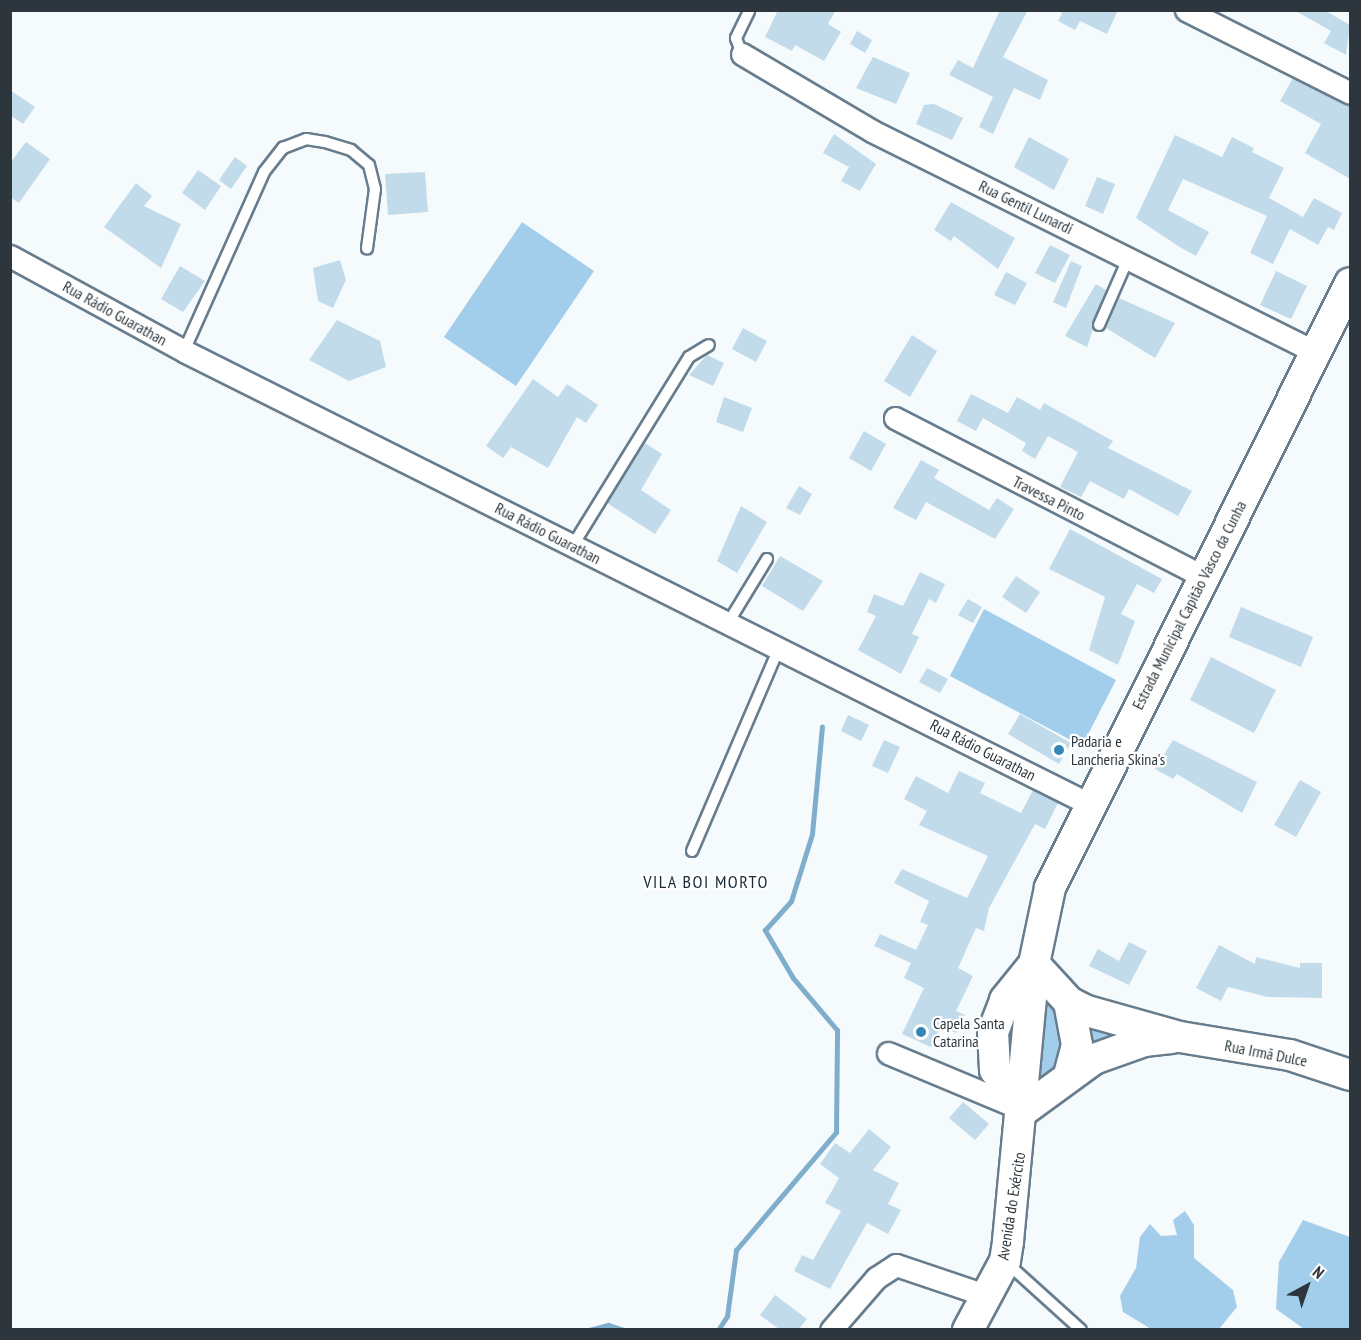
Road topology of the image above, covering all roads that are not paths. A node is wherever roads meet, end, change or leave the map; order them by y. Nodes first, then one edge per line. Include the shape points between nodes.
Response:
1 (1186, 10) edge
2 (749, 11) edge
3 (742, 54) joint
4 (1350, 93) edge
5 (367, 248) dead end
6 (10, 256) edge
7 (1128, 258) junction
8 (1350, 283) edge
9 (1343, 314) edge
10 (1099, 325) dead end
11 (709, 345) dead end
12 (184, 351) junction
13 (1314, 351) junction
14 (895, 418) dead end
15 (573, 545) junction
16 (767, 559) dead end
17 (1204, 577) junction
18 (728, 623) junction
19 (779, 648) junction
20 (1089, 804) junction
21 (692, 851) dead end
22 (1034, 964) junction
23 (1069, 1002) junction
24 (1180, 1037) junction
25 (888, 1053) dead end
26 (1070, 1072) junction
27 (1350, 1075) edge
28 (1024, 1110) junction
29 (1005, 1261) junction
30 (988, 1296) junction
31 (831, 1329) edge
32 (968, 1329) edge
33 (1081, 1329) edge

1 - 4 street
2 - 3 lane via 736,38
3 - 7 street, Rua Gentil Lunardi via 872,131
5 - 12 lane via 375,189 369,165 351,150 325,142 306,139 283,148 264,172
6 - 12 street, Rua Rádio Guarathan
7 - 10 lane
7 - 13 street, Rua Gentil Lunardi
8 - 9 street, Estrada Municipal Capitão Vasco da Cunha
9 - 13 street, Estrada Municipal Capitão Vasco da Cunha
11 - 15 lane via 689,357
12 - 15 street, Rua Rádio Guarathan
13 - 17 street, Estrada Municipal Capitão Vasco da Cunha
14 - 17 street, Travessa Pinto
15 - 18 street, Rua Rádio Guarathan
16 - 18 lane
17 - 20 street, Estrada Municipal Capitão Vasco da Cunha
18 - 19 street, Rua Rádio Guarathan
19 - 20 street, Rua Rádio Guarathan
19 - 21 lane
20 - 22 street, Estrada Municipal Capitão Vasco da Cunha via 1050,888
22 - 23 street, Rua Irmã Dulce
22 - 28 street via 1005,1000 993,1032 994,1070
23 - 24 street, Rua Irmã Dulce
23 - 26 street via 1077,1045
24 - 26 street, Rua Irmã Dulce via 1144,1041
24 - 27 street, Rua Irmã Dulce via 1290,1055
25 - 28 street
26 - 28 street, Rua Irmã Dulce
28 - 29 street, Avenida do Exército
29 - 30 street, Avenida do Exército
29 - 33 lane
30 - 31 street via 896,1266 876,1278
30 - 32 street, Avenida do Exército

